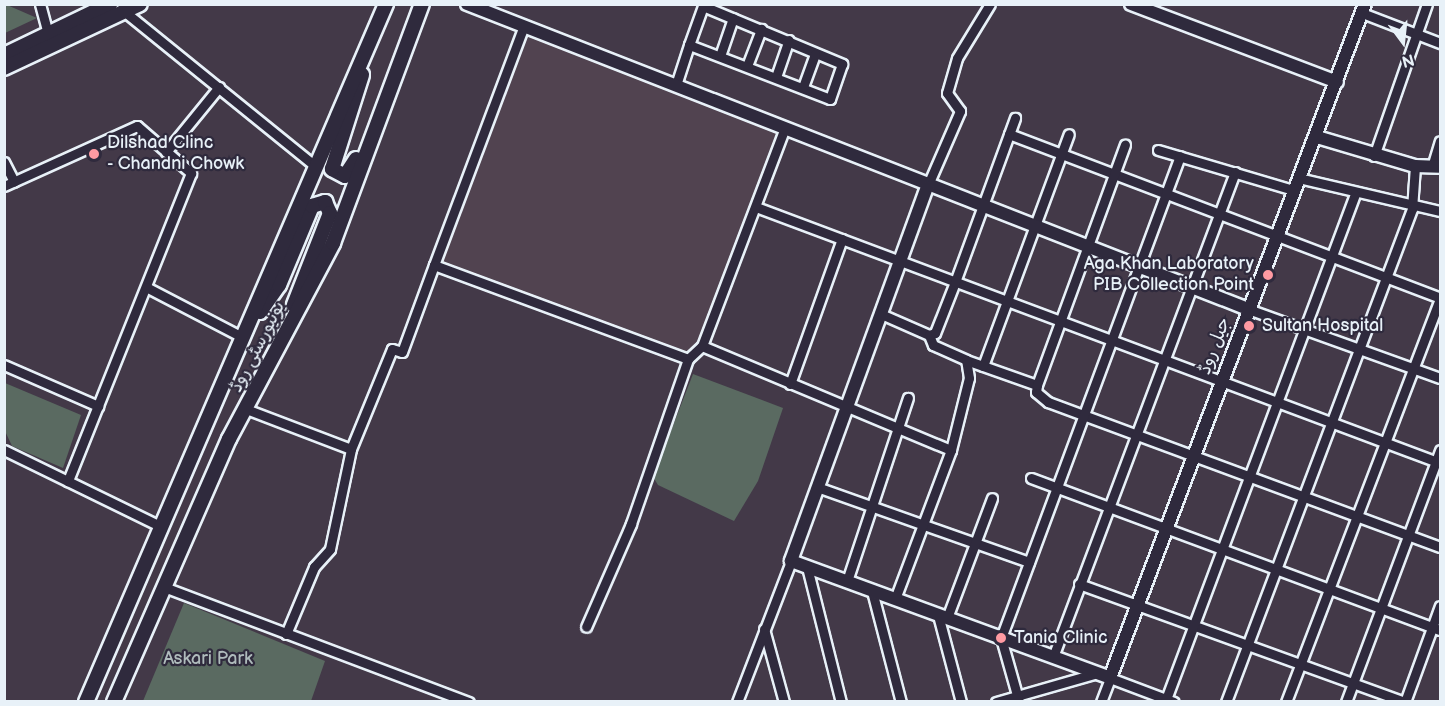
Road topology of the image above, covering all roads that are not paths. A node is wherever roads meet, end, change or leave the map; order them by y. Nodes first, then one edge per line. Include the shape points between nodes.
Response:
1 (40, 4) edge
2 (110, 4) edge
3 (141, 4) edge
4 (386, 4) edge
5 (422, 4) edge
6 (467, 4) edge
7 (990, 4) edge
8 (1131, 4) edge
9 (1428, 4) edge
10 (1363, 9) edge
11 (125, 12) junction
12 (733, 18) junction
13 (524, 26) junction
14 (761, 29) junction
15 (1416, 33) junction
16 (48, 34) junction
17 (789, 40) junction
18 (1440, 43) edge
19 (689, 45) junction
20 (366, 52) junction
21 (814, 54) junction
22 (4, 55) edge
23 (720, 56) junction
24 (747, 66) junction
25 (4, 68) edge
26 (776, 77) junction
27 (1336, 82) junction
28 (676, 85) junction
29 (219, 87) junction
30 (802, 87) junction
31 (381, 114) junction
32 (1016, 118) dead end
33 (785, 127) junction
34 (1009, 134) junction
35 (1069, 134) dead end
36 (1317, 137) junction
37 (1440, 141) edge
38 (1125, 145) dead end
39 (1158, 150) dead end
40 (166, 152) junction
41 (1062, 154) junction
42 (1180, 156) junction
43 (1374, 156) junction
44 (4, 162) edge
45 (315, 166) junction
46 (1415, 166) junction
47 (1436, 167) edge
48 (1235, 172) junction
49 (1114, 174) junction
50 (1298, 177) junction
51 (14, 182) junction
52 (4, 186) edge
53 (927, 187) junction
54 (1293, 190) junction
55 (1166, 194) junction
56 (1355, 194) junction
57 (756, 207) junction
58 (983, 208) junction
59 (1412, 209) junction
60 (1440, 211) edge
61 (1220, 214) junction
62 (1034, 228) junction
63 (1275, 235) junction
64 (842, 239) junction
65 (1087, 248) junction
66 (1332, 257) junction
67 (901, 262) junction
68 (434, 265) junction
69 (1138, 269) junction
70 (1386, 278) junction
71 (955, 282) junction
72 (146, 287) junction
73 (1192, 288) junction
74 (1440, 299) edge
75 (1007, 302) junction
76 (1248, 309) junction
77 (881, 314) junction
78 (1060, 322) junction
79 (289, 329) junction
80 (1305, 329) junction
81 (246, 334) junction
82 (929, 334) junction
83 (1111, 342) junction
84 (702, 346) junction
85 (1359, 348) junction
86 (688, 359) junction
87 (966, 360) junction
88 (1164, 361) junction
89 (4, 365) edge
90 (983, 366) junction
91 (1414, 368) junction
92 (1440, 378) edge
93 (1220, 382) junction
94 (790, 384) junction
95 (1037, 385) junction
96 (909, 398) dead end
97 (1277, 402) junction
98 (98, 406) junction
99 (246, 409) junction
100 (845, 409) junction
101 (1084, 415) junction
102 (1330, 422) junction
103 (897, 429) junction
104 (1136, 434) junction
105 (1386, 441) junction
106 (4, 450) edge
107 (351, 450) junction
108 (951, 450) junction
109 (1440, 450) edge
110 (1192, 454) junction
111 (1438, 462) edge
112 (1250, 475) junction
113 (1031, 478) dead end
114 (68, 481) junction
115 (817, 487) junction
116 (1056, 488) junction
117 (1303, 495) junction
118 (992, 498) dead end
119 (1108, 507) junction
120 (872, 508) junction
121 (1355, 515) junction
122 (923, 525) junction
123 (162, 527) junction
124 (1164, 528) junction
125 (1407, 535) junction
126 (976, 544) junction
127 (1440, 548) edge
128 (1222, 549) junction
129 (791, 561) junction
130 (1029, 562) junction
131 (807, 567) junction
132 (1275, 569) junction
133 (847, 581) junction
134 (1079, 584) junction
135 (164, 587) junction
136 (1328, 589) junction
137 (872, 591) junction
138 (895, 599) junction
139 (1137, 604) junction
140 (1440, 606) edge
141 (1380, 608) junction
142 (943, 617) junction
143 (1194, 625) junction
144 (586, 627) dead end
145 (764, 629) junction
146 (1436, 629) edge
147 (286, 634) junction
148 (1001, 638) junction
149 (1247, 644) junction
150 (1053, 657) junction
151 (1300, 664) junction
152 (1097, 673) junction
153 (1110, 678) junction
154 (1353, 683) junction
155 (1018, 699) edge
156 (1168, 701) edge
157 (86, 702) edge
158 (114, 702) edge
159 (469, 702) edge
160 (737, 702) edge
161 (784, 702) edge
162 (841, 702) edge
163 (901, 702) edge
164 (961, 702) edge
165 (996, 702) edge
166 (1101, 702) edge
167 (1226, 702) edge
168 (1286, 702) edge
169 (1346, 702) edge
170 (1405, 702) edge

1 - 16 street
2 - 16 main road
3 - 11 main road
4 - 20 main road, یونیورسٹی روڈ
5 - 31 main road, یونیورسٹی روڈ
6 - 13 street
7 - 53 street via 978,31 957,57 947,93 960,111
8 - 27 street
9 - 15 street
10 - 15 street
10 - 27 street, جیل روڈ
11 - 25 main road
11 - 29 street
12 - 14 street
12 - 19 street via 703,6
12 - 23 street
13 - 28 street
13 - 68 street
14 - 17 street
14 - 24 street
15 - 18 street
15 - 43 street
16 - 22 main road
17 - 21 street
17 - 26 street
19 - 23 street
19 - 28 street
20 - 31 main road via 357,102 334,160 338,177 351,171
20 - 45 main road, یونیورسٹی روڈ
21 - 30 street
21 - 30 street via 842,64 830,99
23 - 24 street
24 - 26 street
26 - 30 street
27 - 36 street, جیل روڈ
28 - 33 street
29 - 40 street
29 - 45 street
31 - 79 main road, یونیورسٹی روڈ via 333,243
32 - 34 street
33 - 53 street via 914,176
33 - 57 street
34 - 41 street
34 - 58 street
35 - 41 street
36 - 43 street
36 - 50 street, جیل روڈ
37 - 47 street
38 - 49 street
39 - 42 street
40 - 51 street via 137,126
40 - 72 street via 191,173
41 - 49 street
41 - 62 street
42 - 48 street
42 - 55 street
43 - 46 street
44 - 51 street
45 - 81 main road, یونیورسٹی روڈ
46 - 47 street
46 - 59 street
48 - 54 street
48 - 61 street
49 - 55 street
49 - 65 street
50 - 54 street, جیل روڈ
50 - 56 street
51 - 52 street
53 - 58 street
53 - 67 street
54 - 63 street, جیل روڈ
55 - 61 street
55 - 69 street
56 - 59 street
56 - 66 street
57 - 64 street
57 - 84 street
58 - 62 street
58 - 71 street
59 - 60 street
59 - 70 street
61 - 63 street
61 - 73 street
62 - 65 street
62 - 75 street
63 - 66 street
63 - 76 street, جیل روڈ
64 - 67 street
64 - 94 street
65 - 69 street
65 - 78 street
66 - 70 street
66 - 80 street
67 - 71 street
67 - 77 street
68 - 86 street
68 - 107 street via 402,352 392,349
69 - 73 street
69 - 83 street
70 - 74 street
70 - 85 street
71 - 75 street
71 - 82 street via 934,333
72 - 81 street
72 - 98 street
73 - 76 street
73 - 88 street
74 - 91 street
75 - 78 street
75 - 90 street
76 - 80 street
76 - 93 street, جیل روڈ
77 - 82 street
77 - 100 street
78 - 83 street
78 - 95 street
79 - 81 main road via 300,279 330,213 325,202 312,206 279,285
79 - 99 main road, یونیورسٹی روڈ
80 - 85 street
80 - 97 street
81 - 123 main road, یونیورسٹی روڈ
82 - 87 street via 933,345
83 - 88 street
83 - 101 street
84 - 86 street
84 - 94 street
85 - 91 street
85 - 102 street
86 - 144 street via 631,524
87 - 90 street
87 - 108 street via 969,378
88 - 93 street
88 - 104 street
89 - 98 street
90 - 95 street
91 - 92 street
91 - 105 street
93 - 97 street
93 - 110 street, جیل روڈ
94 - 100 street
95 - 101 street via 1036,392 1047,402
96 - 103 street
97 - 102 street
97 - 112 street
98 - 114 street
99 - 107 street
99 - 135 main road, یونیورسٹی روڈ
100 - 103 street
100 - 115 street
101 - 104 street
101 - 116 street
102 - 105 street
102 - 117 street
103 - 108 street
103 - 120 street
104 - 110 street
104 - 119 street
105 - 111 street
105 - 121 street
106 - 114 street
107 - 147 street via 330,549 314,567
108 - 122 street
109 - 111 street
110 - 112 street
110 - 124 street, جیل روڈ
111 - 125 street
112 - 117 street
112 - 128 street
113 - 116 street
114 - 123 street
115 - 120 street
115 - 129 street
116 - 119 street
116 - 130 street
117 - 121 street
117 - 132 street
118 - 126 street
119 - 124 street
119 - 134 street
120 - 122 street
120 - 133 street
121 - 125 street
121 - 136 street
122 - 126 street
122 - 138 street
123 - 157 main road, یونیورسٹی روڈ
124 - 128 street
124 - 139 street, جیل روڈ
125 - 127 street
125 - 141 street
126 - 130 street
126 - 142 street
128 - 132 street
128 - 143 street
129 - 131 street
129 - 145 street
130 - 148 street
131 - 133 street
131 - 162 street
132 - 136 street
132 - 149 street
133 - 137 street
134 - 139 street
134 - 150 street
135 - 147 street
135 - 158 main road, یونیورسٹی روڈ
136 - 141 street
136 - 151 street
137 - 138 street
137 - 163 street
138 - 142 street
139 - 143 street
139 - 153 street, جیل روڈ
140 - 146 street
141 - 146 street
141 - 154 street
142 - 148 street
142 - 164 street
143 - 149 street
143 - 156 street
145 - 160 street
145 - 161 street
146 - 170 street
147 - 159 street
148 - 150 street
148 - 155 street
149 - 151 street
149 - 167 street
150 - 152 street
151 - 154 street
151 - 168 street
152 - 153 street
152 - 155 street
153 - 156 street
153 - 166 street, جیل روڈ
154 - 169 street
154 - 170 street
155 - 165 street

